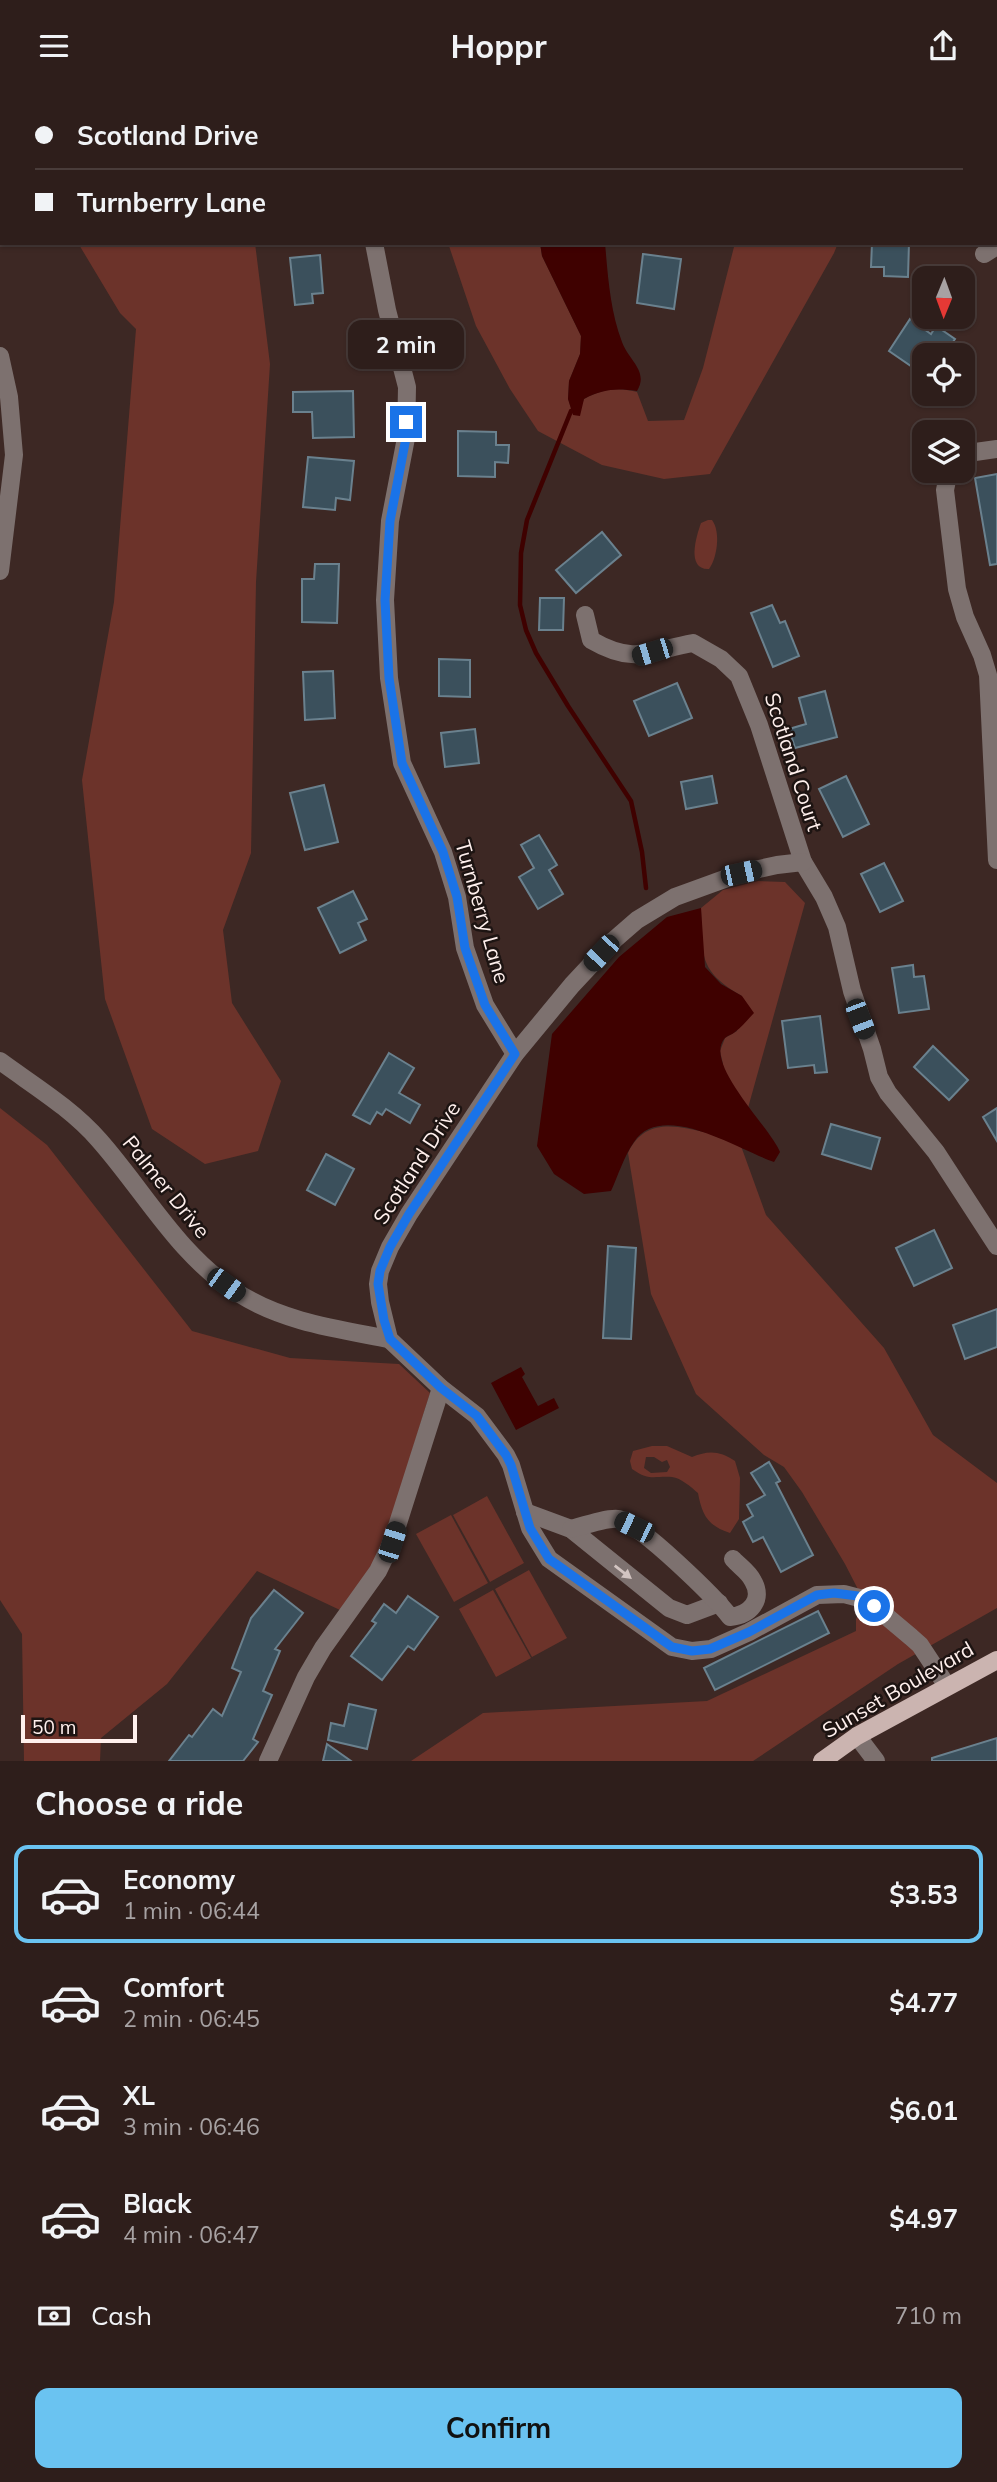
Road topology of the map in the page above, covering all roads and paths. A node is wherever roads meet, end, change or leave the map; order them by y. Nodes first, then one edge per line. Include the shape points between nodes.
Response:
1 (374, 245) edge
2 (0, 356) edge
3 (997, 449) edge
4 (975, 452) edge
5 (947, 483) edge
6 (0, 571) edge
7 (585, 615) dead end
8 (997, 860) edge
9 (803, 862) junction
10 (515, 1054) junction
11 (0, 1061) edge
12 (997, 1246) edge
13 (390, 1339) junction
14 (441, 1388) junction
15 (525, 1512) junction
16 (570, 1529) junction
17 (733, 1559) dead end
18 (719, 1603) junction
19 (997, 1660) edge
20 (947, 1686) junction
21 (857, 1736) junction
22 (268, 1761) edge
23 (822, 1761) edge
24 (876, 1761) edge

1 - 10 street, Turnberry Lane via 407,387 406,438 390,521 385,600 389,678 402,763 443,852 457,897 465,948 485,1005
2 - 6 street via 14,455
3 - 4 street
5 - 8 street via 957,589 988,675
7 - 9 street, Scotland Court via 591,640 610,651 638,656 693,643 739,676
9 - 10 street, Scotland Drive via 741,873 658,906 614,940
9 - 12 street via 837,927 879,1077 936,1152
10 - 13 street, Scotland Drive via 390,1247 378,1284
11 - 13 street, Palmer Drive via 86,1126 188,1252 219,1280 290,1318
13 - 14 street
14 - 15 street via 477,1416 506,1455
14 - 22 street via 392,1542 378,1571 306,1677
15 - 16 street
15 - 20 street via 549,1559 672,1647 710,1649 817,1595 844,1594 867,1600 920,1645
16 -> 18 street via 669,1608 687,1615
16 - 18 street via 618,1519 634,1527
17 - 18 street via 754,1581 758,1595 749,1611 730,1617
19 - 20 main road, Sunset Boulevard
20 - 21 main road, Sunset Boulevard
21 - 23 main road, Sunset Boulevard
21 - 24 street

